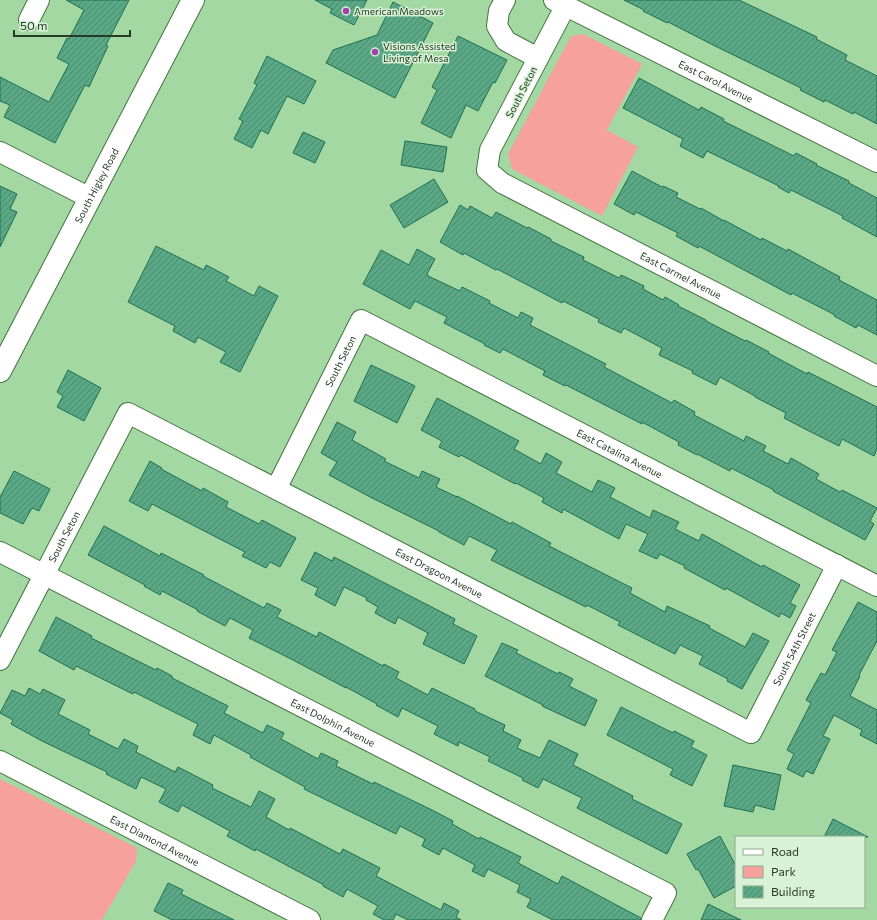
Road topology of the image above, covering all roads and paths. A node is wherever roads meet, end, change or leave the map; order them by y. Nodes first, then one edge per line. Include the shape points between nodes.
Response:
1 (39, 0) edge
2 (193, 0) edge
3 (505, 0) edge
4 (560, 3) edge
5 (29, 20) dead end
6 (538, 58) junction
7 (0, 152) edge
8 (877, 162) edge
9 (487, 170) joint
10 (90, 198) junction
11 (361, 320) joint
12 (0, 370) edge
13 (877, 376) edge
14 (128, 413) joint
15 (276, 489) junction
16 (0, 552) edge
17 (837, 565) junction
18 (44, 575) junction
19 (877, 586) edge
20 (0, 660) edge
21 (751, 734) joint
22 (0, 761) edge
23 (310, 920) edge
24 (652, 920) edge

1 - 5 street
2 - 10 main road, South Higley Road
3 - 6 street, South Seton via 499,11 497,26 506,41
4 - 6 street, South Seton
4 - 8 street, East Carol Avenue
6 - 9 street, South Seton via 490,150
7 - 10 street
9 - 13 street, East Carmel Avenue via 502,183
10 - 12 main road, South Higley Road
11 - 15 street, South Seton
11 - 17 street, East Catalina Avenue
14 - 15 street, East Dragoon Avenue
14 - 18 street, South Seton
15 - 21 street, East Dragoon Avenue
16 - 18 street, East Dolphin Avenue
17 - 19 street, East Catalina Avenue
17 - 21 street, South 54th Street
18 - 20 street, South Seton
18 - 24 street, East Dolphin Avenue via 666,894
22 - 23 street, East Diamond Avenue

